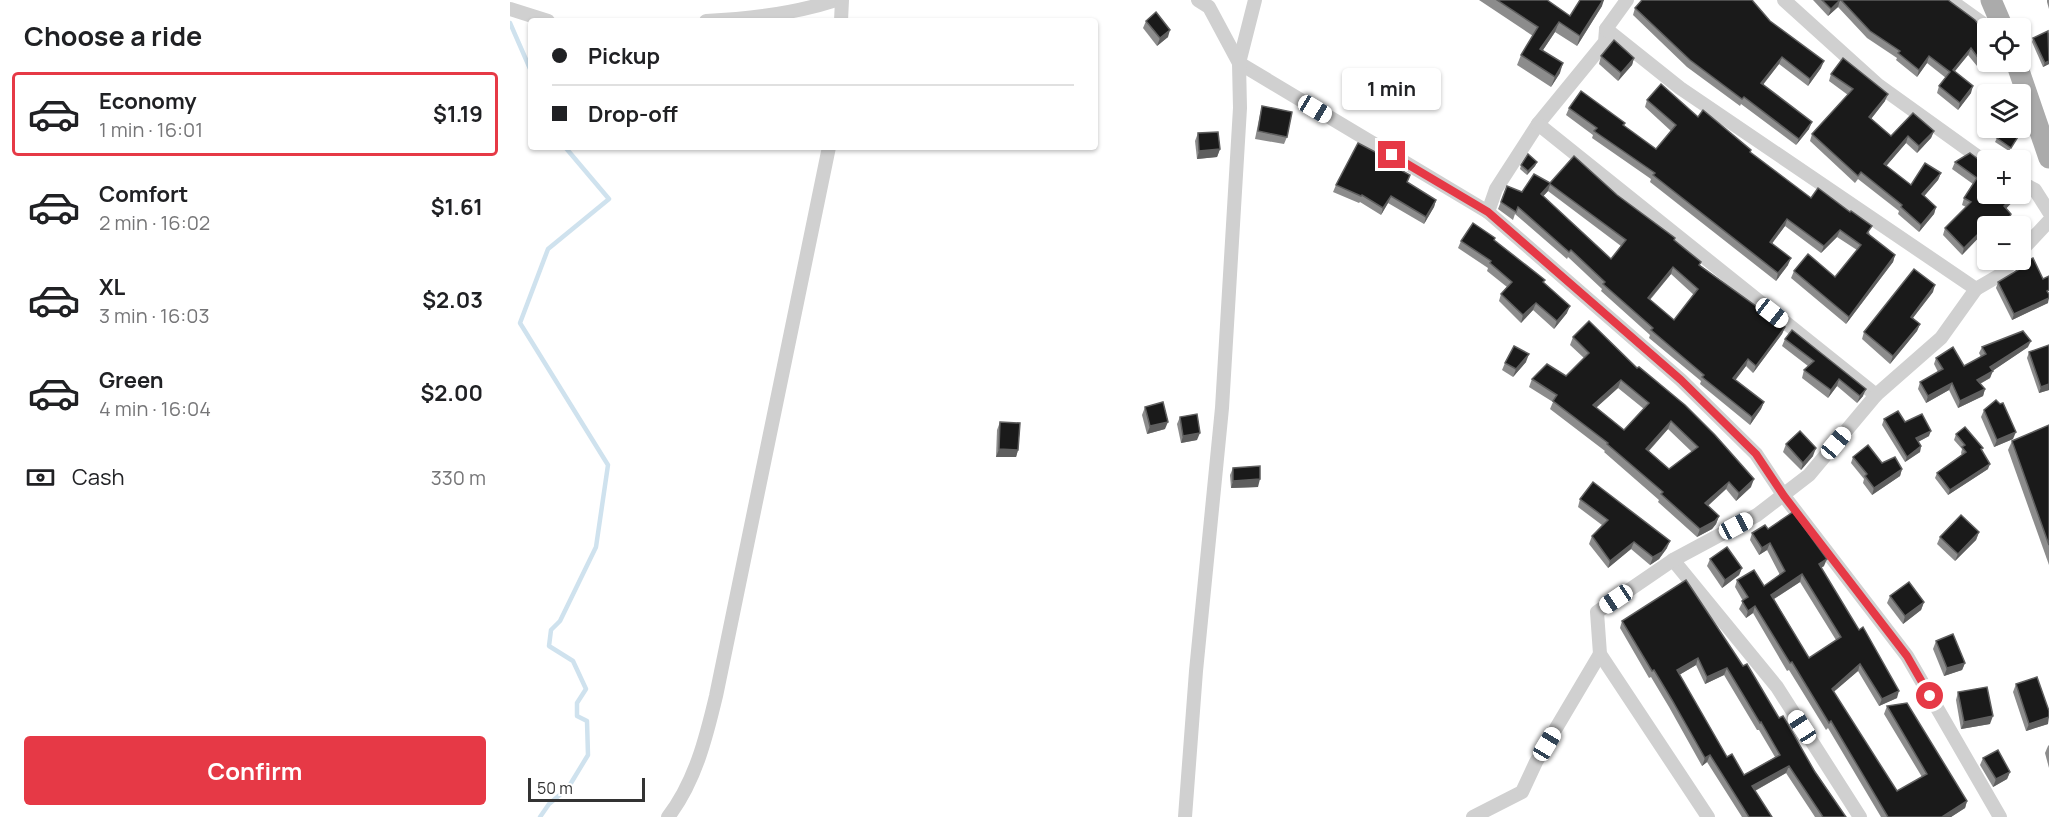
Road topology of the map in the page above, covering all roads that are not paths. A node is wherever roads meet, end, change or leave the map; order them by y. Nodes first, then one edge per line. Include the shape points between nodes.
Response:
1 (836, 0) edge
2 (842, 0) edge
3 (1198, 0) edge
4 (1255, 0) edge
5 (1627, 0) edge
6 (1784, 0) edge
7 (1950, 0) edge
8 (1991, 0) edge
9 (510, 9) edge
10 (538, 18) edge
11 (756, 18) edge
12 (841, 18) edge
13 (1999, 18) edge
14 (1977, 19) edge
15 (1606, 29) junction
16 (1239, 63) junction
17 (2019, 72) edge
18 (1538, 124) junction
19 (828, 150) edge
20 (1977, 156) edge
21 (2049, 158) edge
22 (2031, 188) edge
23 (1488, 212) junction
24 (2049, 212) edge
25 (2049, 222) edge
26 (2031, 241) edge
27 (2005, 270) edge
28 (1976, 289) junction
29 (1876, 395) junction
30 (1784, 496) junction
31 (1673, 560) junction
32 (1600, 654) junction
33 (668, 817) edge
34 (1185, 817) edge
35 (1473, 817) edge
36 (1708, 817) edge
37 (1860, 817) edge
38 (2000, 817) edge

1 - 11 street via 810,9
2 - 12 street
3 - 16 street via 1209,7
4 - 16 street
5 - 15 street
6 - 20 street via 1878,85
7 - 14 street
8 - 13 main road
9 - 10 street
15 - 18 street via 1605,42
15 - 28 street via 1680,88
16 - 23 street
16 - 34 street via 1228,328
17 - 21 main road
18 - 23 street via 1496,189
18 - 29 street
19 - 33 street via 714,706 701,754
22 - 24 street
23 - 30 street via 1681,380 1756,454
25 - 26 street
27 - 28 street
28 - 29 street via 1941,338
29 - 30 street via 1809,475
30 - 31 street
30 - 38 street via 1907,656
31 - 32 street via 1597,612
31 - 37 street via 1777,687
32 - 35 street via 1521,792
32 - 36 street

